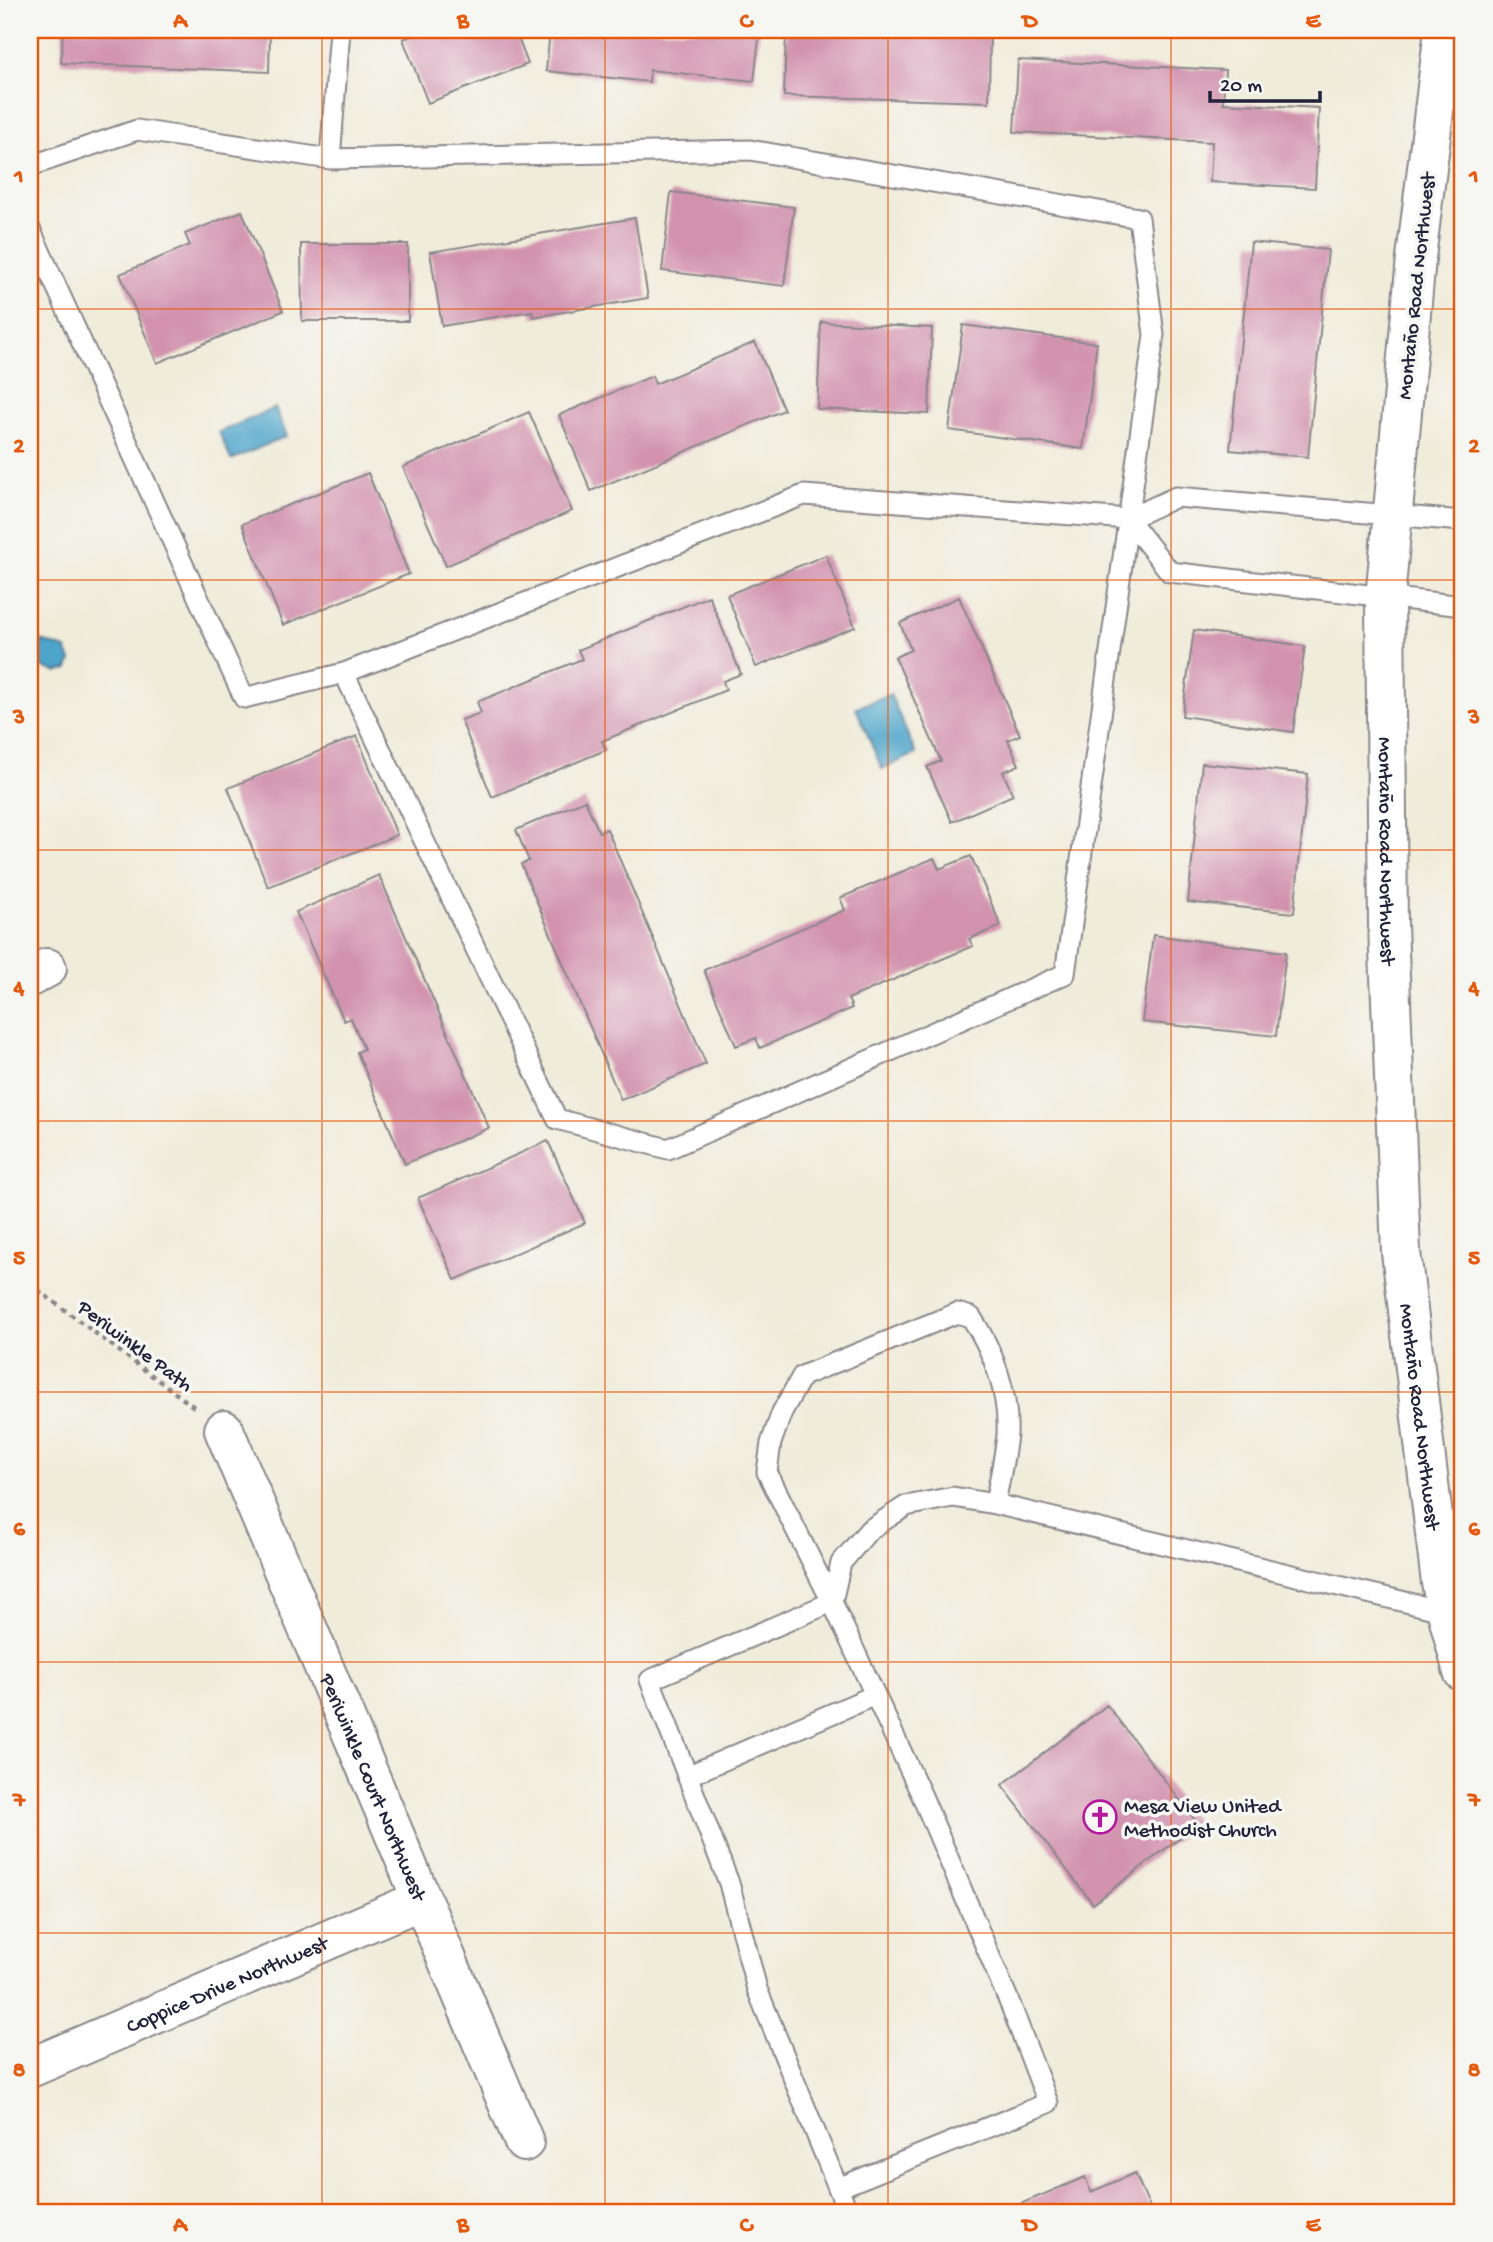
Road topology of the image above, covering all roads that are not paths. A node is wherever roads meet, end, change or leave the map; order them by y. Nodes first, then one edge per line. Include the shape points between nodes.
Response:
1 (340, 30) edge
2 (1444, 30) edge
3 (330, 159) junction
4 (30, 166) edge
5 (30, 229) edge
6 (1393, 516) junction
7 (1128, 519) junction
8 (1463, 521) edge
9 (1385, 599) junction
10 (1463, 606) edge
11 (344, 673) junction
12 (224, 1430) road end
13 (995, 1504) junction
14 (832, 1602) junction
15 (1447, 1612) junction
16 (1463, 1672) edge
17 (875, 1695) junction
18 (688, 1776) junction
19 (421, 1900) junction
20 (30, 2068) edge
21 (524, 2142) dead end
22 (838, 2188) junction
23 (848, 2212) edge

1 - 3 lane
2 - 6 main road, Montaño Road Northwest via 1416,258
3 - 4 lane via 137,130
3 - 7 lane via 750,150 1139,218 1154,335
5 - 11 lane via 244,698
6 - 7 lane via 1176,497
6 - 8 lane
6 - 9 main road, Montaño Road Northwest
7 - 9 lane via 1170,572
7 - 11 lane via 804,495
7 - 11 lane via 1065,974 668,1149 557,1119
9 - 10 lane
9 - 15 main road, Montaño Road Northwest via 1388,925 1401,1252
12 - 19 main road, Periwinkle Court Northwest
13 - 14 lane via 953,1497 906,1506 869,1530 841,1563
13 - 14 lane via 1007,1434 1005,1401 998,1372 971,1317 957,1313 802,1376 782,1412 766,1472
13 - 15 lane
14 - 17 lane
14 - 18 lane via 650,1679
15 - 16 main road, Montaño Road Northwest
17 - 18 lane
17 - 22 lane via 976,1923 1048,2103
18 - 22 lane via 729,1883 757,1989
19 - 20 main road, Coppice Drive Northwest
19 - 21 main road, Periwinkle Court Northwest
22 - 23 lane

